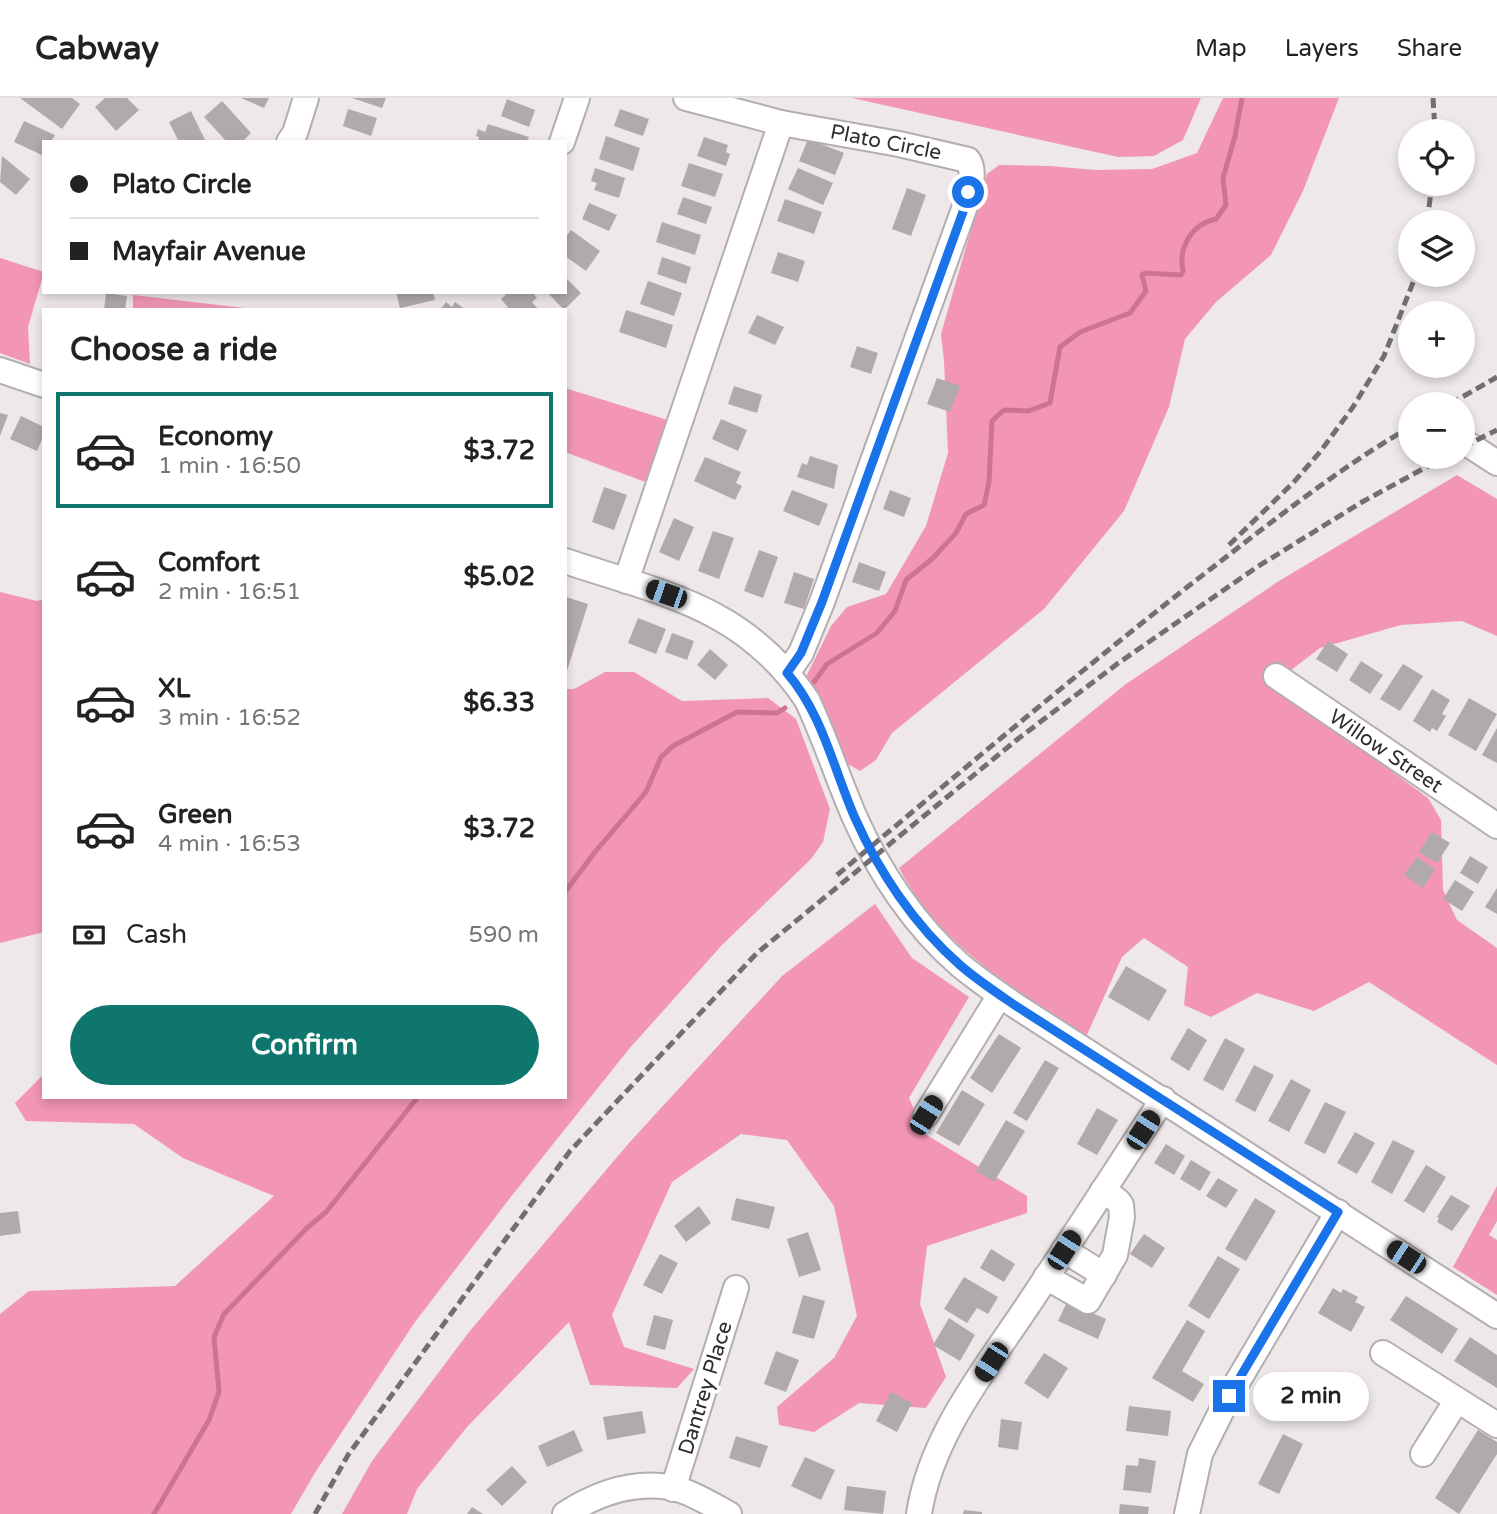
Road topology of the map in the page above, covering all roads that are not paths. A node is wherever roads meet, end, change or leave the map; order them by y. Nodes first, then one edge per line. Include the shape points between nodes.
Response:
1 (306, 98) edge
2 (577, 98) edge
3 (686, 98) edge
4 (781, 123) junction
5 (290, 140) edge
6 (563, 140) edge
7 (0, 370) edge
8 (42, 384) edge
9 (1475, 449) edge
10 (1497, 463) edge
11 (567, 562) edge
12 (626, 581) junction
13 (787, 673) junction
14 (1276, 676) dead end
15 (1497, 825) edge
16 (1000, 995) junction
17 (1163, 1099) junction
18 (926, 1115) dead end
19 (1103, 1190) junction
20 (1338, 1212) junction
21 (1064, 1250) junction
22 (1104, 1275) junction
23 (1046, 1277) junction
24 (736, 1288) dead end
25 (1497, 1316) edge
26 (1383, 1353) dead end
27 (1457, 1400) junction
28 (1497, 1425) edge
29 (1423, 1454) dead end
30 (673, 1489) junction
31 (1191, 1512) edge
32 (565, 1514) edge
33 (729, 1514) edge
34 (919, 1514) edge

1 - 5 street
2 - 6 street
3 - 4 street
4 - 12 street
4 - 13 street, Plato Circle via 961,157 972,164 964,209 822,602 801,653
7 - 8 street
9 - 10 street
11 - 12 street
12 - 13 street via 733,624
13 - 16 street via 807,700 856,820 891,883 942,948
14 - 15 street, Willow Street
16 - 17 street
16 - 18 street
17 - 19 street
17 - 20 street
19 - 21 street
19 - 22 street via 1121,1205 1122,1217 1115,1255
20 - 25 street
20 - 31 street via 1205,1442
21 - 22 street
21 - 23 street
22 - 23 street via 1088,1301
23 - 34 street via 940,1445
24 - 30 street, Dantrey Place
26 - 27 street
27 - 28 street
27 - 29 street
30 - 32 street via 638,1486 617,1490
30 - 33 street

